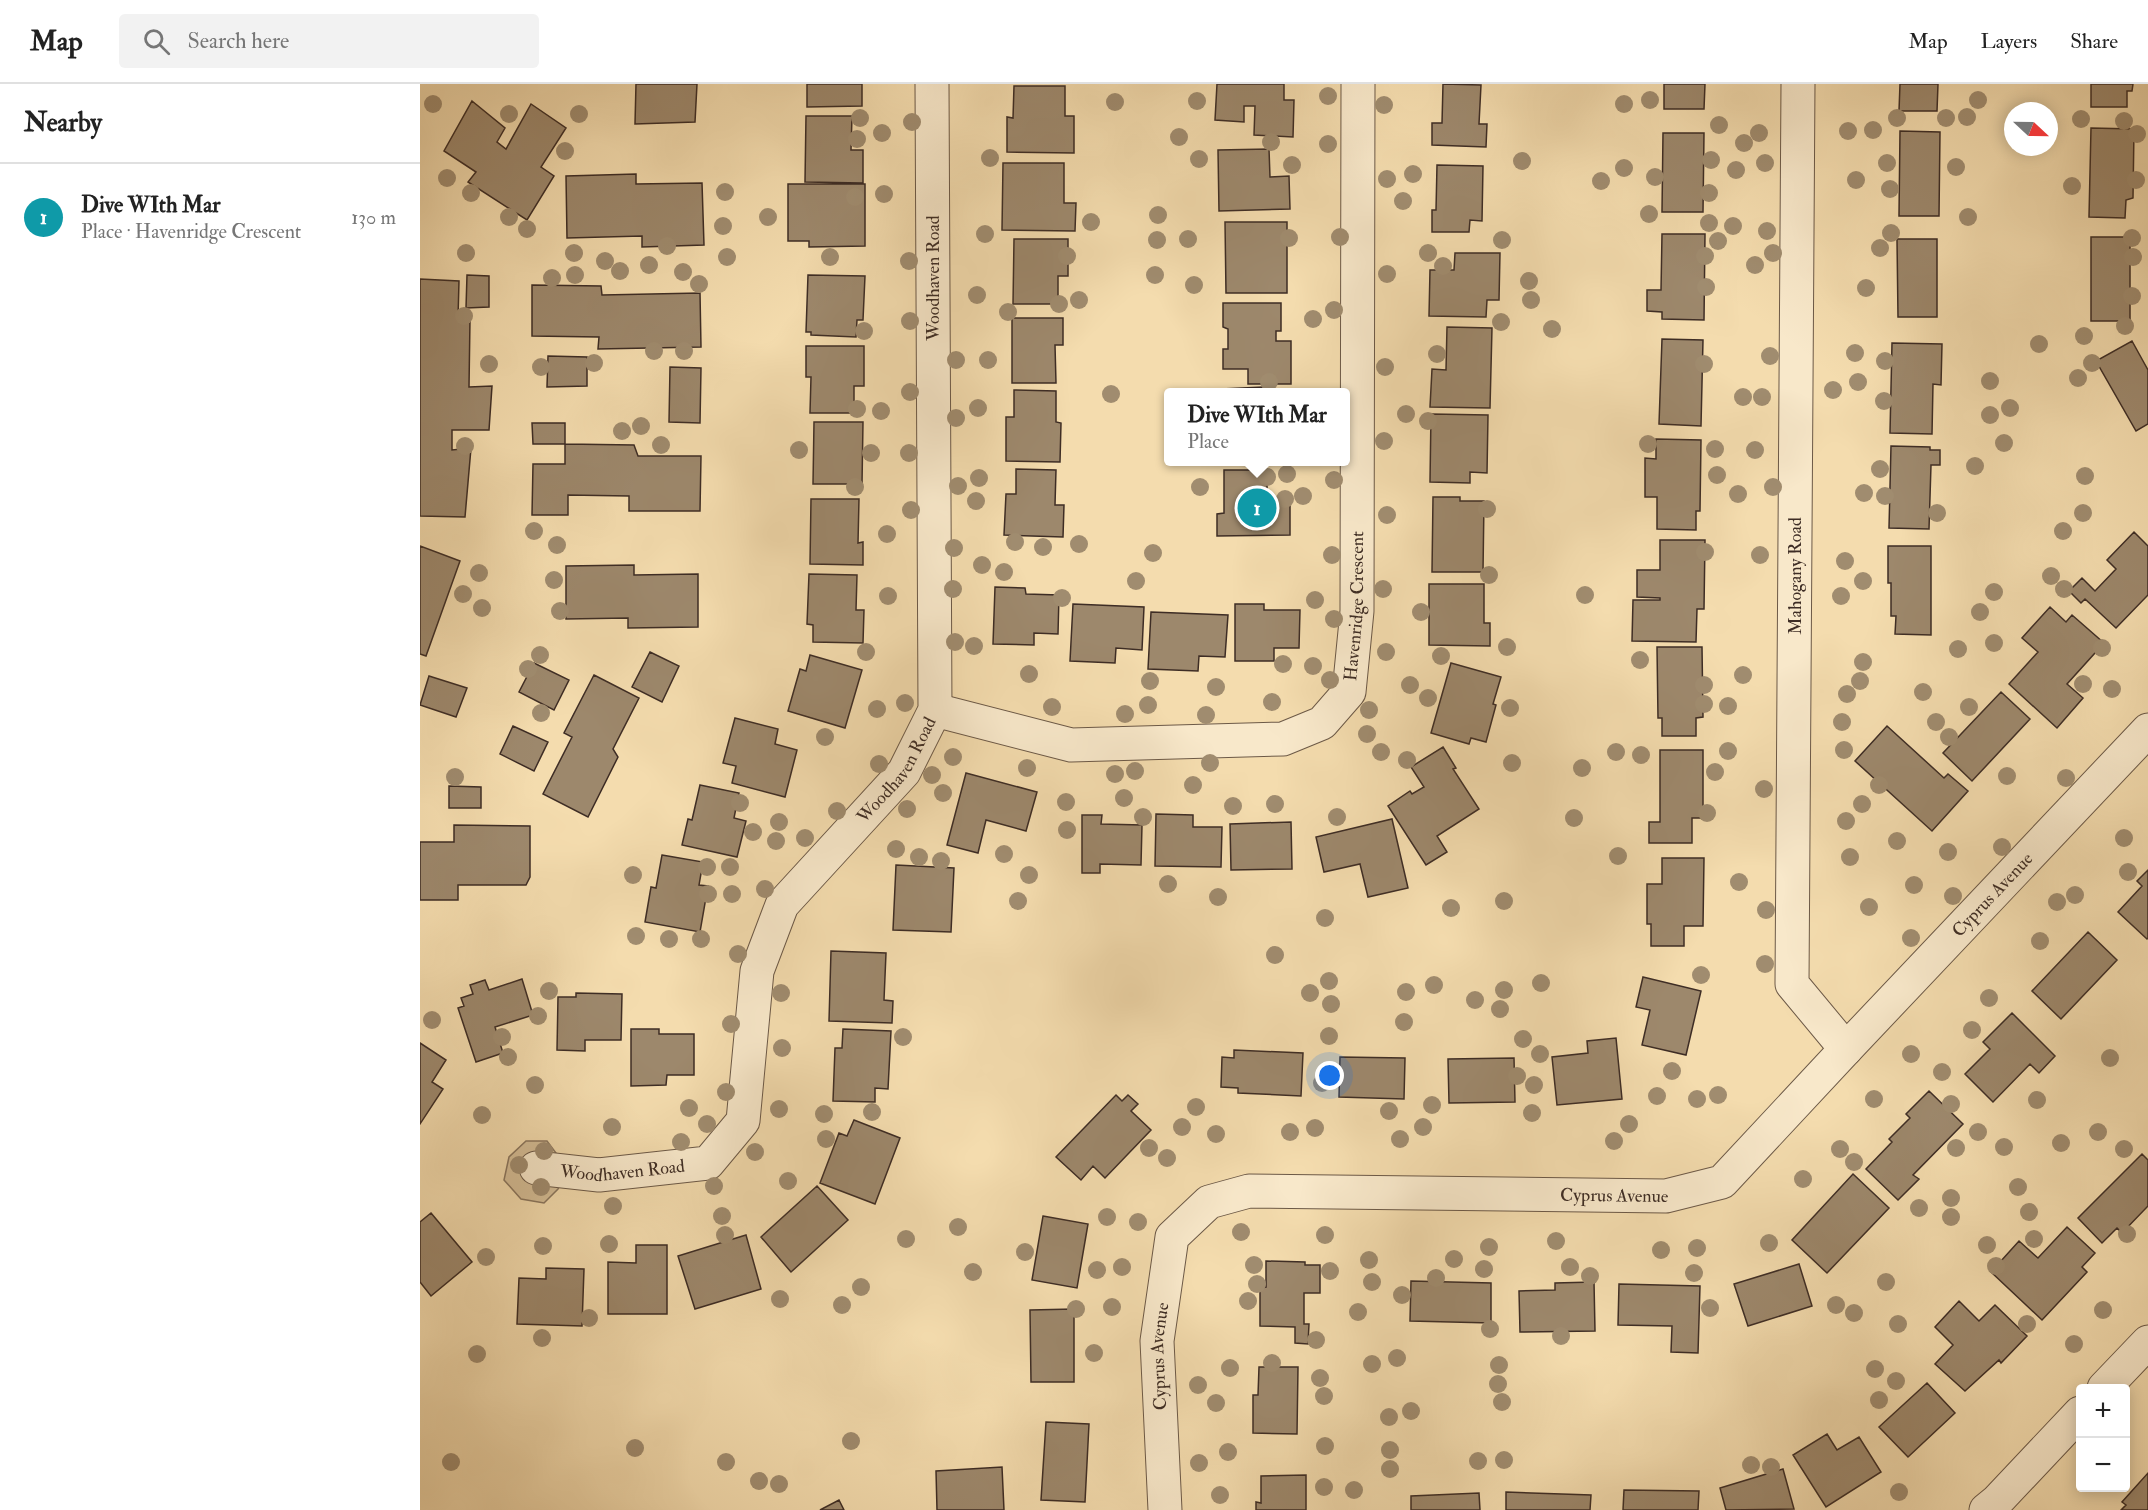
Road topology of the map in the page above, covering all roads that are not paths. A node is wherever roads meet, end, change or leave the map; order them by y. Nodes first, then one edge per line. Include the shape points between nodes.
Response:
1 (932, 84) edge
2 (1358, 84) edge
3 (1798, 84) edge
4 (935, 710) junction
5 (2148, 730) edge
6 (1846, 1048) junction
7 (536, 1168) dead end
8 (2148, 1342) edge
9 (2109, 1384) edge
10 (2076, 1417) edge
11 (1165, 1510) edge
12 (1986, 1510) edge

1 - 4 street, Woodhaven Road
2 - 4 street, Havenridge Crescent via 1358,611 1349,692 1322,723 1283,739 1071,745
3 - 6 street, Mahogany Road via 1792,984
4 - 7 street, Woodhaven Road via 904,772 782,905 757,970 743,1121 708,1163 599,1175
5 - 6 street, Cyprus Avenue
6 - 11 street, Cyprus Avenue via 1722,1182 1666,1196 1249,1191 1209,1202 1172,1238 1157,1341
8 - 9 street
10 - 12 street

